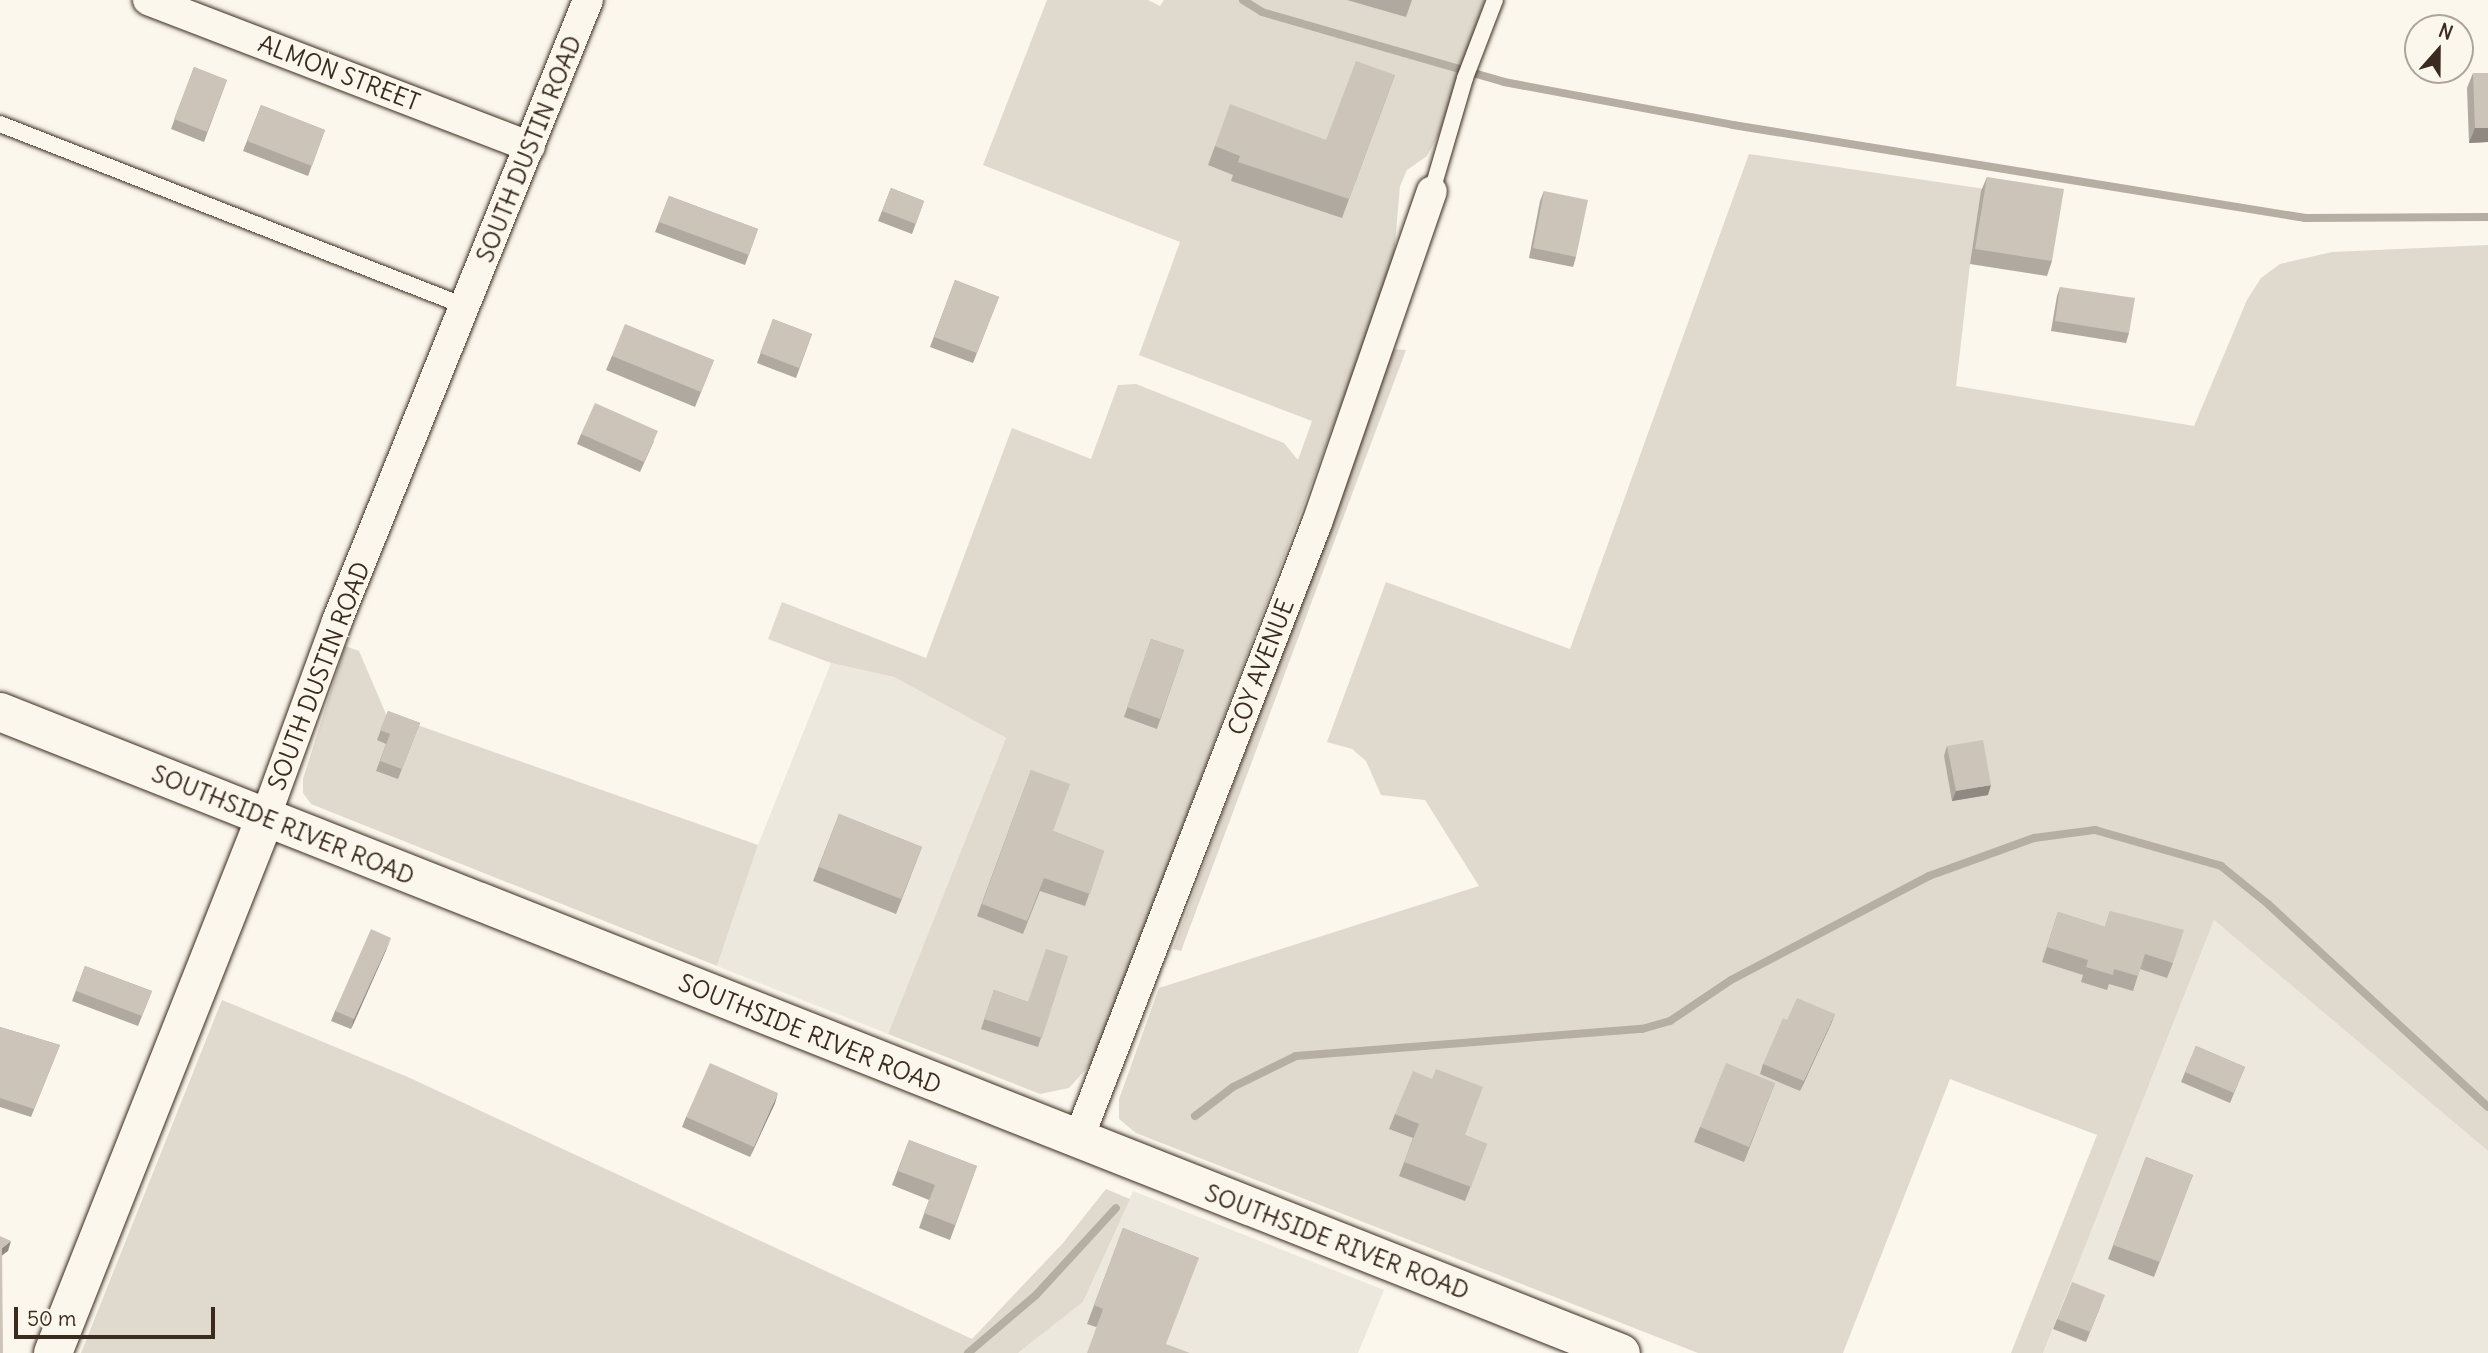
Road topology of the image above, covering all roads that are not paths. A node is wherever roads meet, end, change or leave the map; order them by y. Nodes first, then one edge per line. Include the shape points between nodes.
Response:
1 (148, 0) edge
2 (588, 0) edge
3 (1495, 0) edge
4 (0, 124) edge
5 (530, 147) junction
6 (1432, 191) joint
7 (467, 307) junction
8 (0, 712) edge
9 (265, 818) junction
10 (1078, 1140) junction
11 (53, 1353) edge
12 (1621, 1353) edge

1 - 5 street, ALMON STREET
2 - 5 street, SOUTH DUSTIN ROAD
3 - 6 lane via 1465,78
4 - 7 lane
5 - 7 street, SOUTH DUSTIN ROAD
6 - 10 street, COY AVENUE via 1317,523
7 - 9 street, SOUTH DUSTIN ROAD via 337,621
8 - 9 main road, SOUTHSIDE RIVER ROAD
9 - 10 main road, SOUTHSIDE RIVER ROAD
9 - 11 main road, SOUTH DUSTIN ROAD
10 - 12 main road, SOUTHSIDE RIVER ROAD

